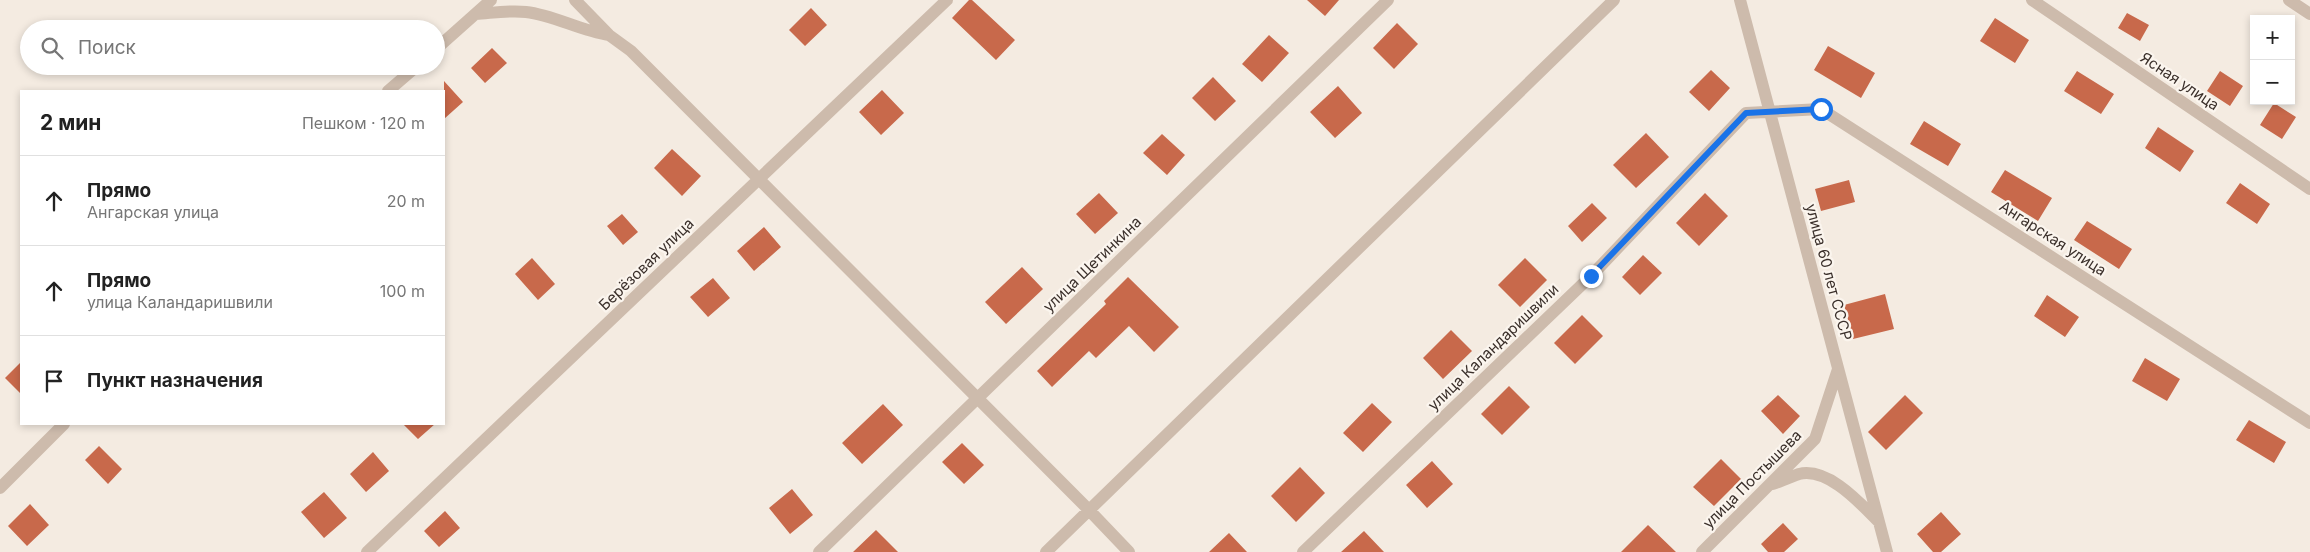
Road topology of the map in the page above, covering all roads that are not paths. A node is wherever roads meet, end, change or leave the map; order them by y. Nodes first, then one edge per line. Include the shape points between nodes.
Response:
1 (491, 0) edge
2 (575, 0) edge
3 (947, 0) edge
4 (1388, 0) edge
5 (1614, 0) edge
6 (1740, 0) edge
7 (2032, 0) edge
8 (2289, 0) edge
9 (476, 14) junction
10 (2310, 14) edge
11 (609, 35) junction
12 (445, 41) edge
13 (406, 75) edge
14 (389, 90) edge
15 (1770, 110) junction
16 (759, 179) junction
17 (2310, 189) edge
18 (1838, 369) junction
19 (977, 398) junction
20 (2310, 422) edge
21 (63, 425) edge
22 (1768, 486) junction
23 (0, 488) edge
24 (1089, 510) junction
25 (1879, 522) junction
26 (367, 552) edge
27 (819, 552) edge
28 (1046, 552) edge
29 (1129, 552) edge
30 (1302, 552) edge
31 (1702, 552) edge
32 (1887, 552) edge

1 - 9 street
2 - 11 street
3 - 16 street, Берёзовая улица
4 - 19 street, улица Щетинкина
5 - 24 street
6 - 15 street, улица 60 лет СССР
7 - 17 street, Ясная улица
8 - 10 street
9 - 11 street via 527,12 589,32
9 - 12 street
11 - 16 street via 631,51
13 - 14 street
15 - 18 street, улица 60 лет СССР
15 - 20 street, Ангарская улица via 1821,109
15 - 30 street, улица Каландаришвили via 1746,113 1591,276
16 - 19 street
16 - 26 street, Берёзовая улица
18 - 22 street, улица Постышева via 1815,439
18 - 25 street, улица 60 лет СССР
19 - 24 street
19 - 27 street, улица Щетинкина
21 - 23 street
22 - 25 street via 1800,474 1829,478
22 - 31 street, улица Постышева
24 - 28 street
24 - 29 street
25 - 32 street, улица 60 лет СССР

